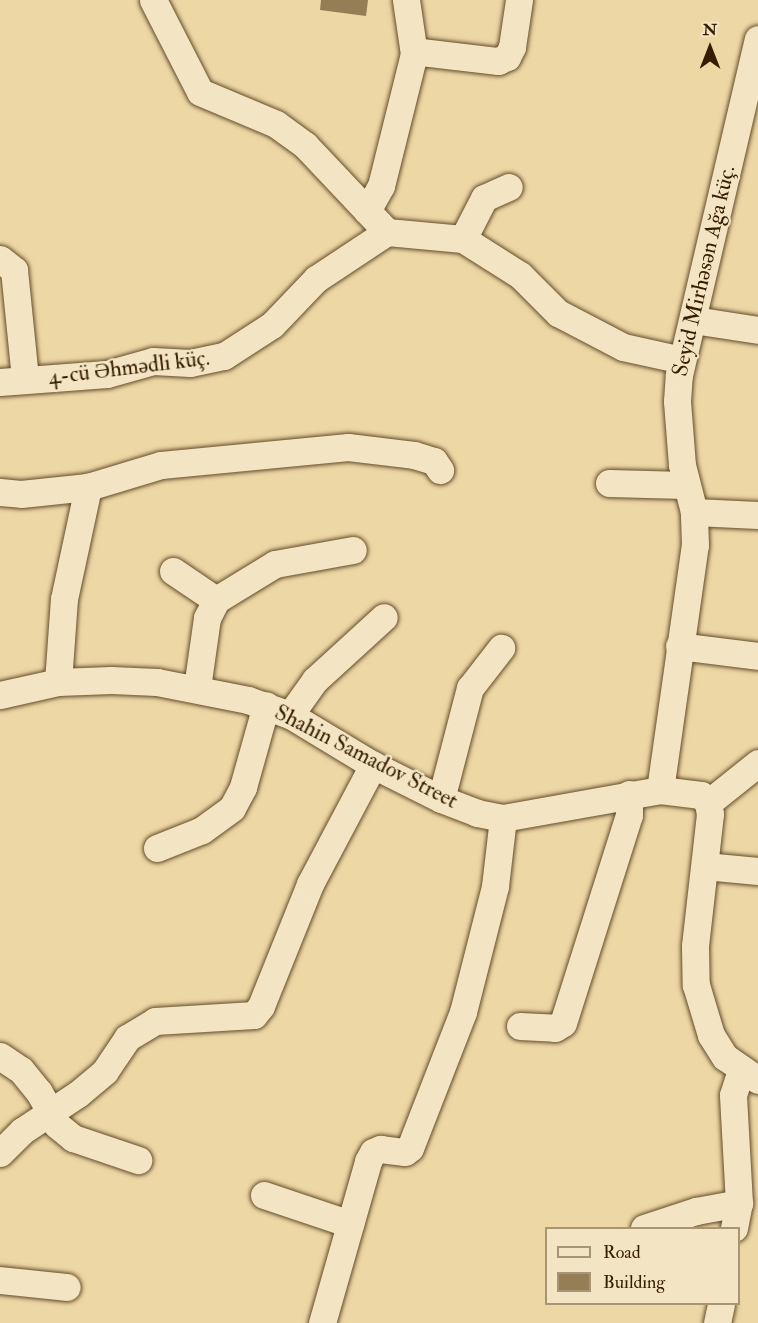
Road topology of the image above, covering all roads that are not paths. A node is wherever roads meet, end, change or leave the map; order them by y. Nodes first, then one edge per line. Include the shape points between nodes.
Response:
1 (153, 0) edge
2 (406, 0) edge
3 (519, 0) edge
4 (758, 39) edge
5 (414, 54) junction
6 (508, 187) dead end
7 (368, 211) junction
8 (387, 232) junction
9 (463, 239) junction
10 (0, 259) edge
11 (693, 320) junction
12 (758, 330) edge
13 (682, 360) junction
14 (13, 381) edge
15 (440, 470) dead end
16 (609, 483) dead end
17 (684, 485) junction
18 (88, 487) junction
19 (0, 492) edge
20 (694, 512) junction
21 (758, 514) edge
22 (353, 550) dead end
23 (174, 571) dead end
24 (216, 600) junction
25 (384, 618) dead end
26 (679, 646) junction
27 (501, 648) dead end
28 (758, 656) edge
29 (58, 682) junction
30 (197, 688) junction
31 (0, 695) edge
32 (266, 705) junction
33 (290, 715) junction
34 (758, 763) edge
35 (373, 765) junction
36 (660, 790) junction
37 (629, 794) junction
38 (441, 799) junction
39 (708, 803) junction
40 (503, 818) junction
41 (157, 848) dead end
42 (705, 866) junction
43 (758, 871) edge
44 (520, 1026) dead end
45 (0, 1056) edge
46 (749, 1075) edge
47 (49, 1112) junction
48 (0, 1153) edge
49 (138, 1160) dead end
50 (264, 1195) dead end
51 (737, 1216) edge
52 (350, 1224) junction
53 (647, 1227) edge
54 (0, 1280) edge
55 (67, 1287) dead end
56 (721, 1305) edge
57 (322, 1323) edge
58 (717, 1323) edge

1 - 7 street via 200,92 276,124 305,145
2 - 5 street
3 - 5 street via 513,47 507,57 498,61 421,51
4 - 11 street, Seyid Mirhəsən Ağa küç.
5 - 7 street via 381,186
6 - 9 street via 484,198
7 - 8 street
8 - 9 street
8 - 14 street, 4-cü Əhmədli küç. via 316,279 272,325 224,356 190,363 153,361 107,374
9 - 13 street via 520,275 558,313 623,347
10 - 14 street via 14,270
11 - 12 street
11 - 13 street, Seyid Mirhəsən Ağa küç.
13 - 17 street, Seyid Mirhəsən Ağa küç. via 677,401
15 - 18 street via 434,461 414,455 348,447 161,465
16 - 17 street
17 - 20 street, Seyid Mirhəsən Ağa küç.
18 - 19 street via 21,494
18 - 29 street via 64,599
20 - 21 street
20 - 26 street, Seyid Mirhəsən Ağa küç. via 694,545
22 - 24 street via 276,564
23 - 24 street
24 - 30 street via 207,618
25 - 33 street via 315,680
26 - 28 street
26 - 36 street, Seyid Mirhəsən Ağa küç.
27 - 38 street via 470,688
29 - 30 street, Shahin Samadov Street via 157,682
29 - 31 street, Shahin Samadov Street
30 - 32 street, Shahin Samadov Street
32 - 33 street, Shahin Samadov Street
32 - 41 street via 243,787 232,808 202,830
33 - 35 street, Shahin Samadov Street
34 - 39 street
35 - 38 street, Shahin Samadov Street
35 - 47 street via 310,884 254,1015 155,1022 127,1038 105,1071
36 - 37 street, Shahin Samadov Street
36 - 39 street, Shahin Samadov Street via 694,794
37 - 40 street, Shahin Samadov Street
37 - 44 street via 626,827 563,1023 555,1028
38 - 40 street, Shahin Samadov Street
39 - 42 street
40 - 52 street via 495,886 463,1012 410,1148 405,1152 373,1152
42 - 43 street
42 - 46 street via 694,946 696,985 711,1035 725,1057
45 - 47 street via 21,1070
46 - 51 street via 733,1111
47 - 48 street
47 - 49 street via 73,1138
50 - 52 street
51 - 53 street via 696,1211
52 - 57 street
54 - 55 street
56 - 58 street

